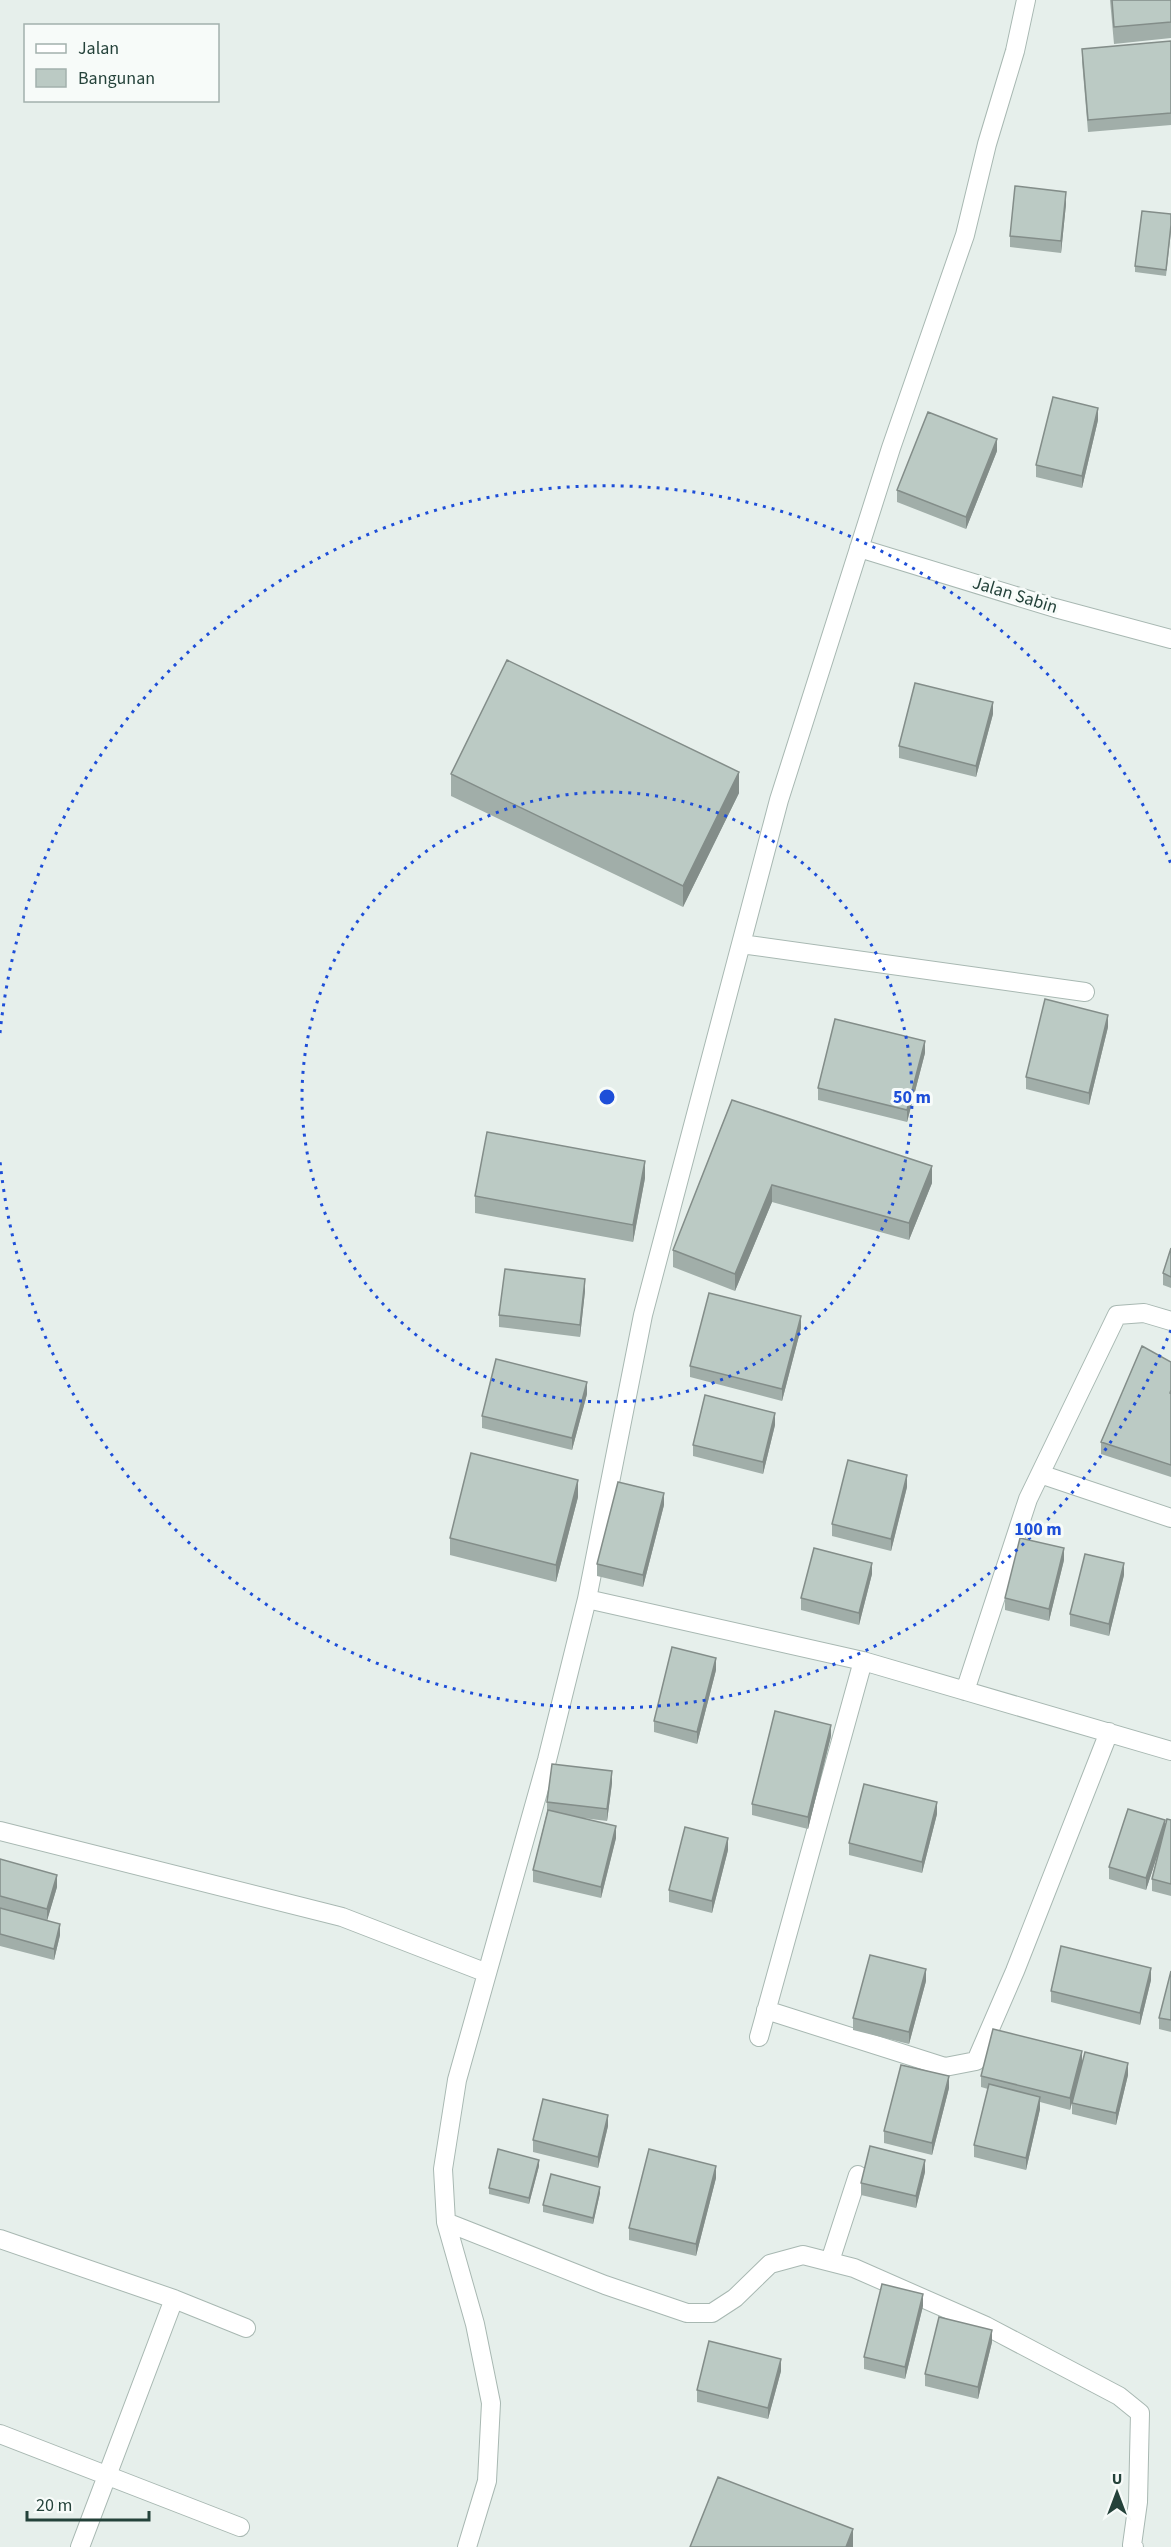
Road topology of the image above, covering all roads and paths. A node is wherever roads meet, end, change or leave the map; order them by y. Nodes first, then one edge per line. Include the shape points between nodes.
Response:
1 (1026, 0) edge
2 (860, 549) junction
3 (1171, 639) edge
4 (741, 944) junction
5 (1085, 992) dead end
6 (1171, 1321) edge
7 (1040, 1474) junction
8 (1171, 1518) edge
9 (587, 1599) junction
10 (863, 1661) junction
11 (965, 1691) junction
12 (1109, 1732) junction
13 (1171, 1751) edge
14 (0, 1831) edge
15 (487, 1973) junction
16 (766, 2010) junction
17 (759, 2037) dead end
18 (858, 2175) dead end
19 (446, 2222) junction
20 (0, 2239) edge
21 (830, 2261) junction
22 (174, 2299) junction
23 (246, 2328) dead end
24 (0, 2434) edge
25 (107, 2475) junction
26 (240, 2527) dead end
27 (80, 2547) edge
28 (467, 2547) edge
29 (1134, 2547) edge

1 - 2 street via 965,235
2 - 3 street, Jalan Sabin
2 - 4 street via 779,800
4 - 5 street
4 - 9 street via 643,1315
6 - 7 street via 1144,1313 1117,1315
7 - 8 street
7 - 11 street via 1028,1499
9 - 10 street
9 - 15 street via 548,1760
10 - 11 street
10 - 16 street
11 - 12 street
12 - 13 street
12 - 16 street via 976,2061 945,2067
14 - 15 street via 342,1917
15 - 19 street via 457,2080 443,2169
16 - 17 street
18 - 21 street
19 - 21 street via 687,2313 712,2313 735,2298 770,2264 803,2255
19 - 28 street via 475,2324 491,2403 487,2481
20 - 22 street
21 - 29 street via 986,2326 1119,2396 1140,2413
22 - 23 street
22 - 25 street
24 - 25 street
25 - 26 street
25 - 27 street

